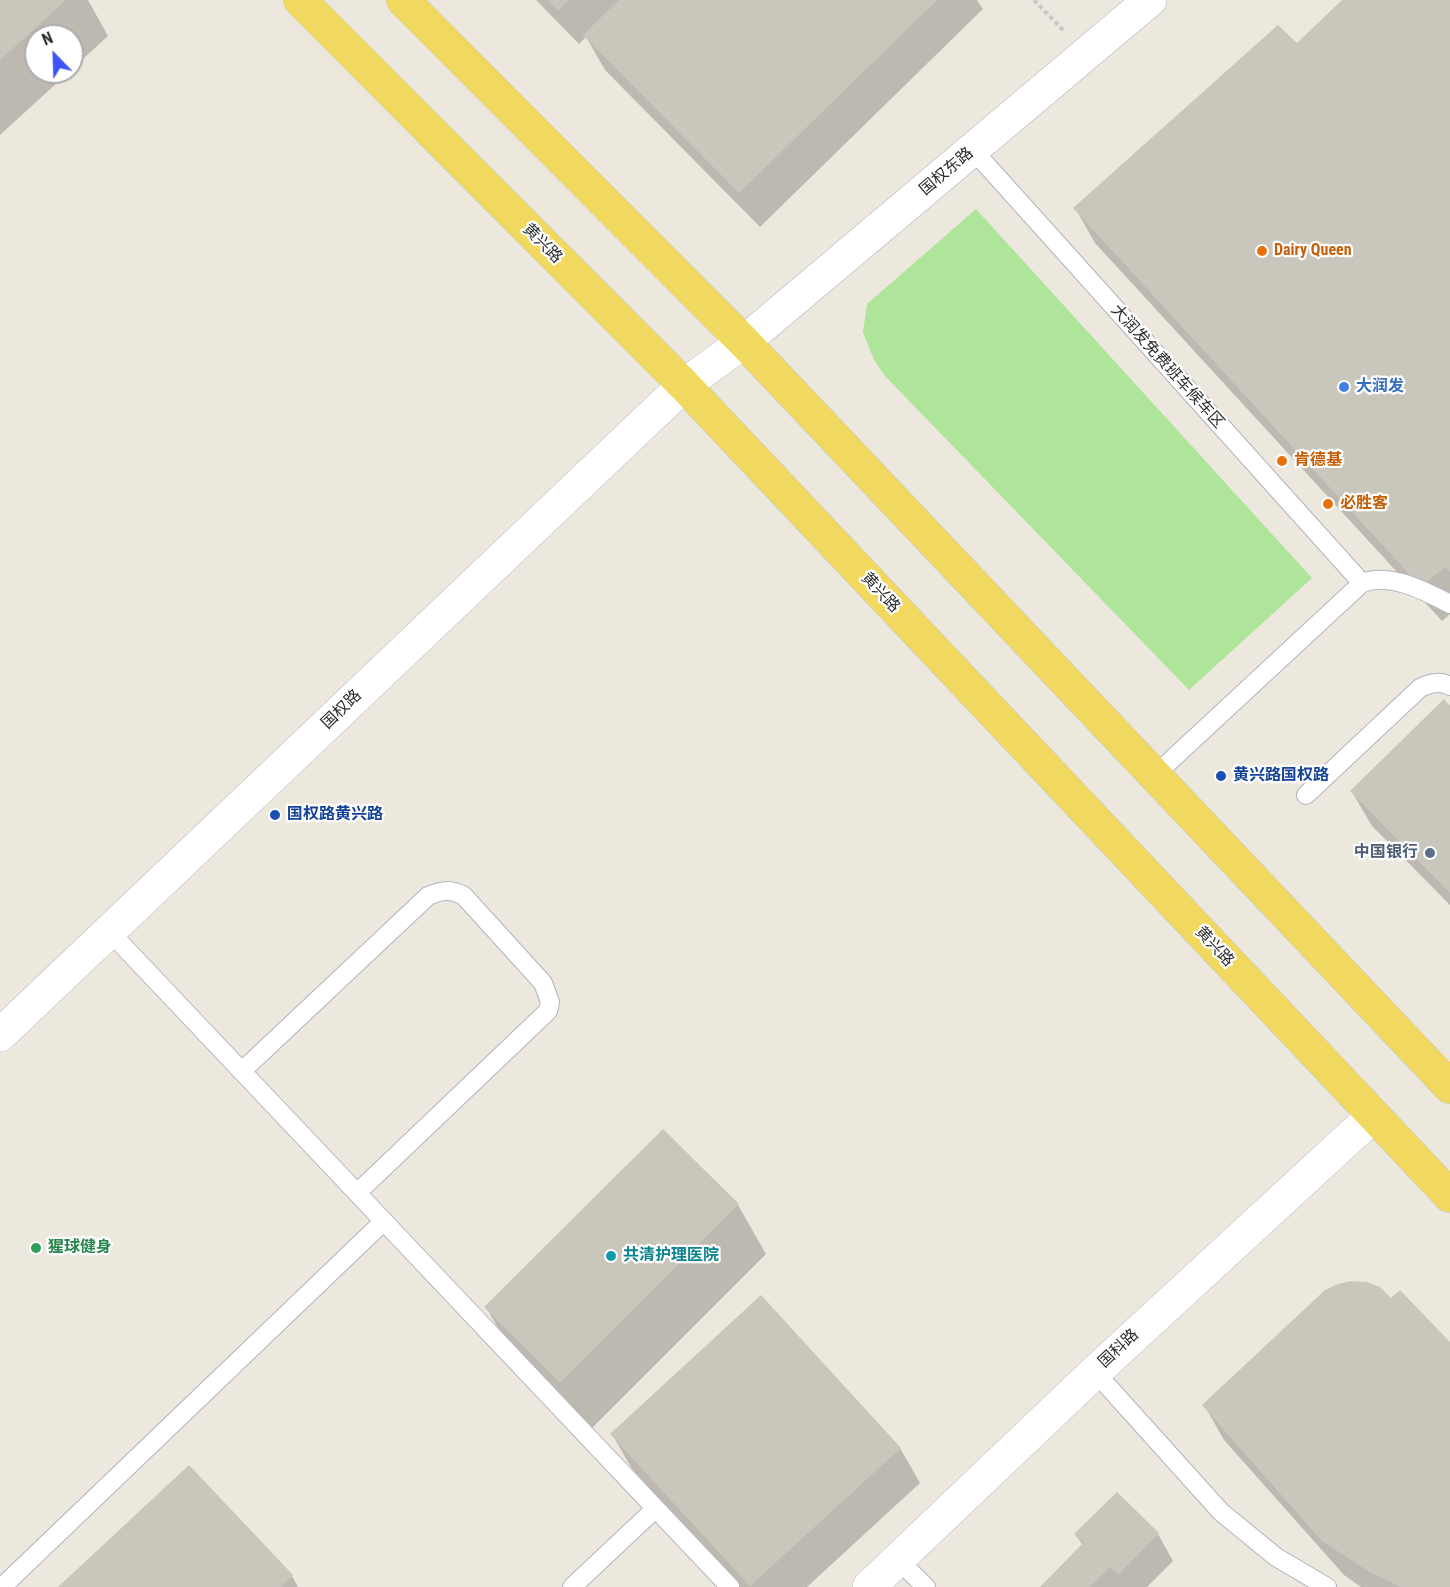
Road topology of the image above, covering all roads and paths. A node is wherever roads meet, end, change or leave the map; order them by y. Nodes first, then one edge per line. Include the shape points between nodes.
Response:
1 (300, 0) edge
2 (403, 0) edge
3 (1034, 0) edge
4 (1149, 0) edge
5 (1085, 53) junction
6 (973, 150) junction
7 (744, 342) junction
8 (684, 385) junction
9 (1362, 583) junction
10 (1450, 604) edge
11 (1450, 686) edge
12 (1155, 775) junction
13 (1306, 795) dead end
14 (109, 931) junction
15 (0, 1035) edge
16 (243, 1071) junction
17 (1450, 1087) edge
18 (1373, 1116) junction
19 (357, 1193) junction
20 (1450, 1196) edge
21 (384, 1221) junction
22 (1095, 1372) junction
23 (655, 1509) junction
24 (898, 1560) junction
25 (2, 1587) edge
26 (572, 1587) edge
27 (730, 1587) edge
28 (869, 1587) edge
29 (926, 1587) edge
30 (1327, 1587) edge

1 - 8 main road, 黄兴路
2 - 7 main road
3 - 5 path
4 - 5 street, 国权东路
5 - 6 street, 国权东路
6 - 7 street, 国权东路
6 - 9 lane, 大润发免费班车候车区
7 - 8 street, 国权东路
7 - 12 main road
8 - 14 street, 国权路
8 - 18 main road, 黄兴路
9 - 10 lane via 1388,580
9 - 12 lane
11 - 13 lane via 1431,683 1420,688
12 - 17 main road
14 - 15 street, 国权路
14 - 16 lane
16 - 19 lane
16 - 19 lane via 428,896 454,891 464,896 543,983 550,1002 548,1011
18 - 20 main road, 黄兴路
18 - 22 street, 国科路
19 - 21 lane
21 - 23 lane
21 - 25 lane
22 - 24 street, 国科路
22 - 30 lane via 1221,1512 1276,1557
23 - 26 lane
23 - 27 lane
24 - 28 street, 国科路
24 - 29 lane

